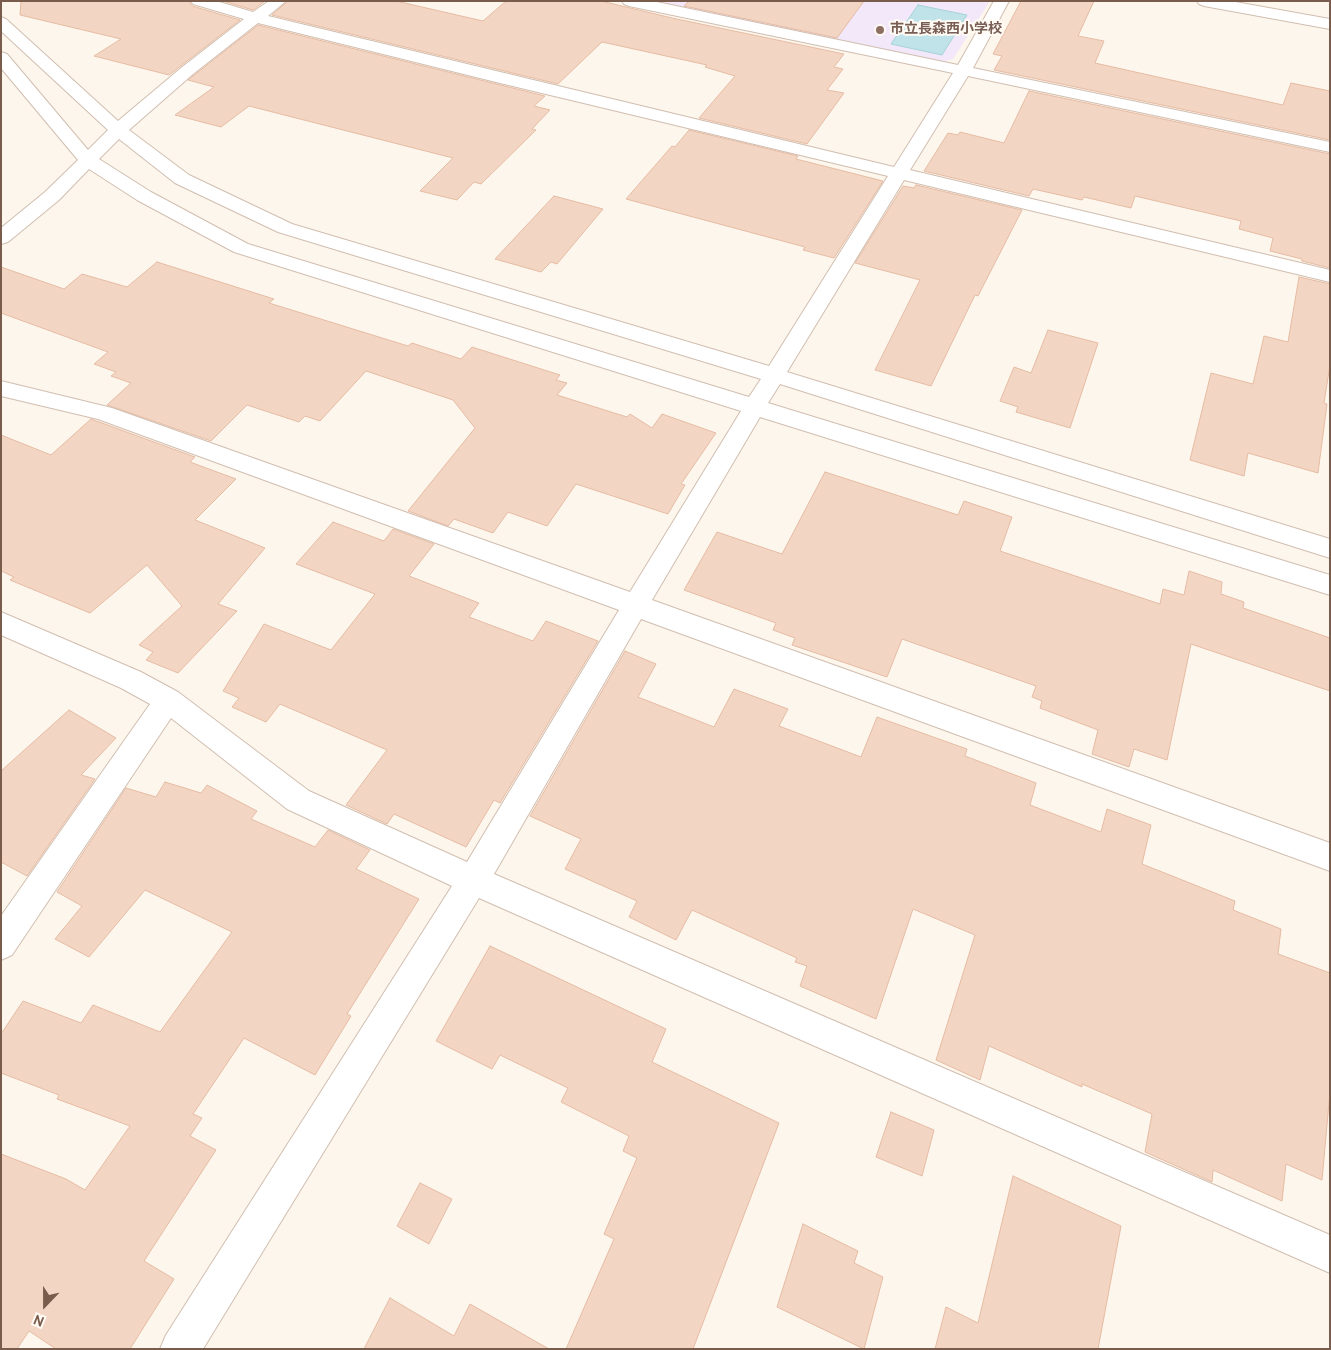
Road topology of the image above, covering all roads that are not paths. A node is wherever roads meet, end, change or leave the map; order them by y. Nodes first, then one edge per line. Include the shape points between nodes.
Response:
1 (198, 1) edge
2 (279, 1) edge
3 (629, 1) edge
4 (1002, 1) edge
5 (1204, 1) edge
6 (257, 16) junction
7 (1, 22) edge
8 (1330, 24) edge
9 (1, 57) edge
10 (962, 72) junction
11 (118, 130) junction
12 (1330, 147) edge
13 (88, 160) junction
14 (901, 172) junction
15 (1, 238) edge
16 (1330, 276) edge
17 (774, 375) junction
18 (1, 388) edge
19 (754, 408) junction
20 (1330, 550) edge
21 (1330, 585) edge
22 (635, 606) junction
23 (1, 623) edge
24 (168, 700) junction
25 (1330, 857) edge
26 (473, 880) junction
27 (1, 944) edge
28 (1330, 1254) edge
29 (180, 1349) edge

1 - 6 street
2 - 6 street
3 - 10 street
4 - 10 street
5 - 8 street
6 - 11 street
6 - 14 street
7 - 11 street
9 - 13 street
10 - 12 street
10 - 14 street
11 - 13 street
11 - 17 street via 182,179 285,228
13 - 15 street via 52,196
13 - 19 street via 144,196 241,248
14 - 16 street
14 - 17 street
17 - 19 street
17 - 20 street
18 - 22 street via 104,412
19 - 21 street
19 - 22 street
22 - 25 street
22 - 26 street
23 - 24 street via 131,680
24 - 26 street via 298,800
24 - 27 street
26 - 28 street
26 - 29 street

